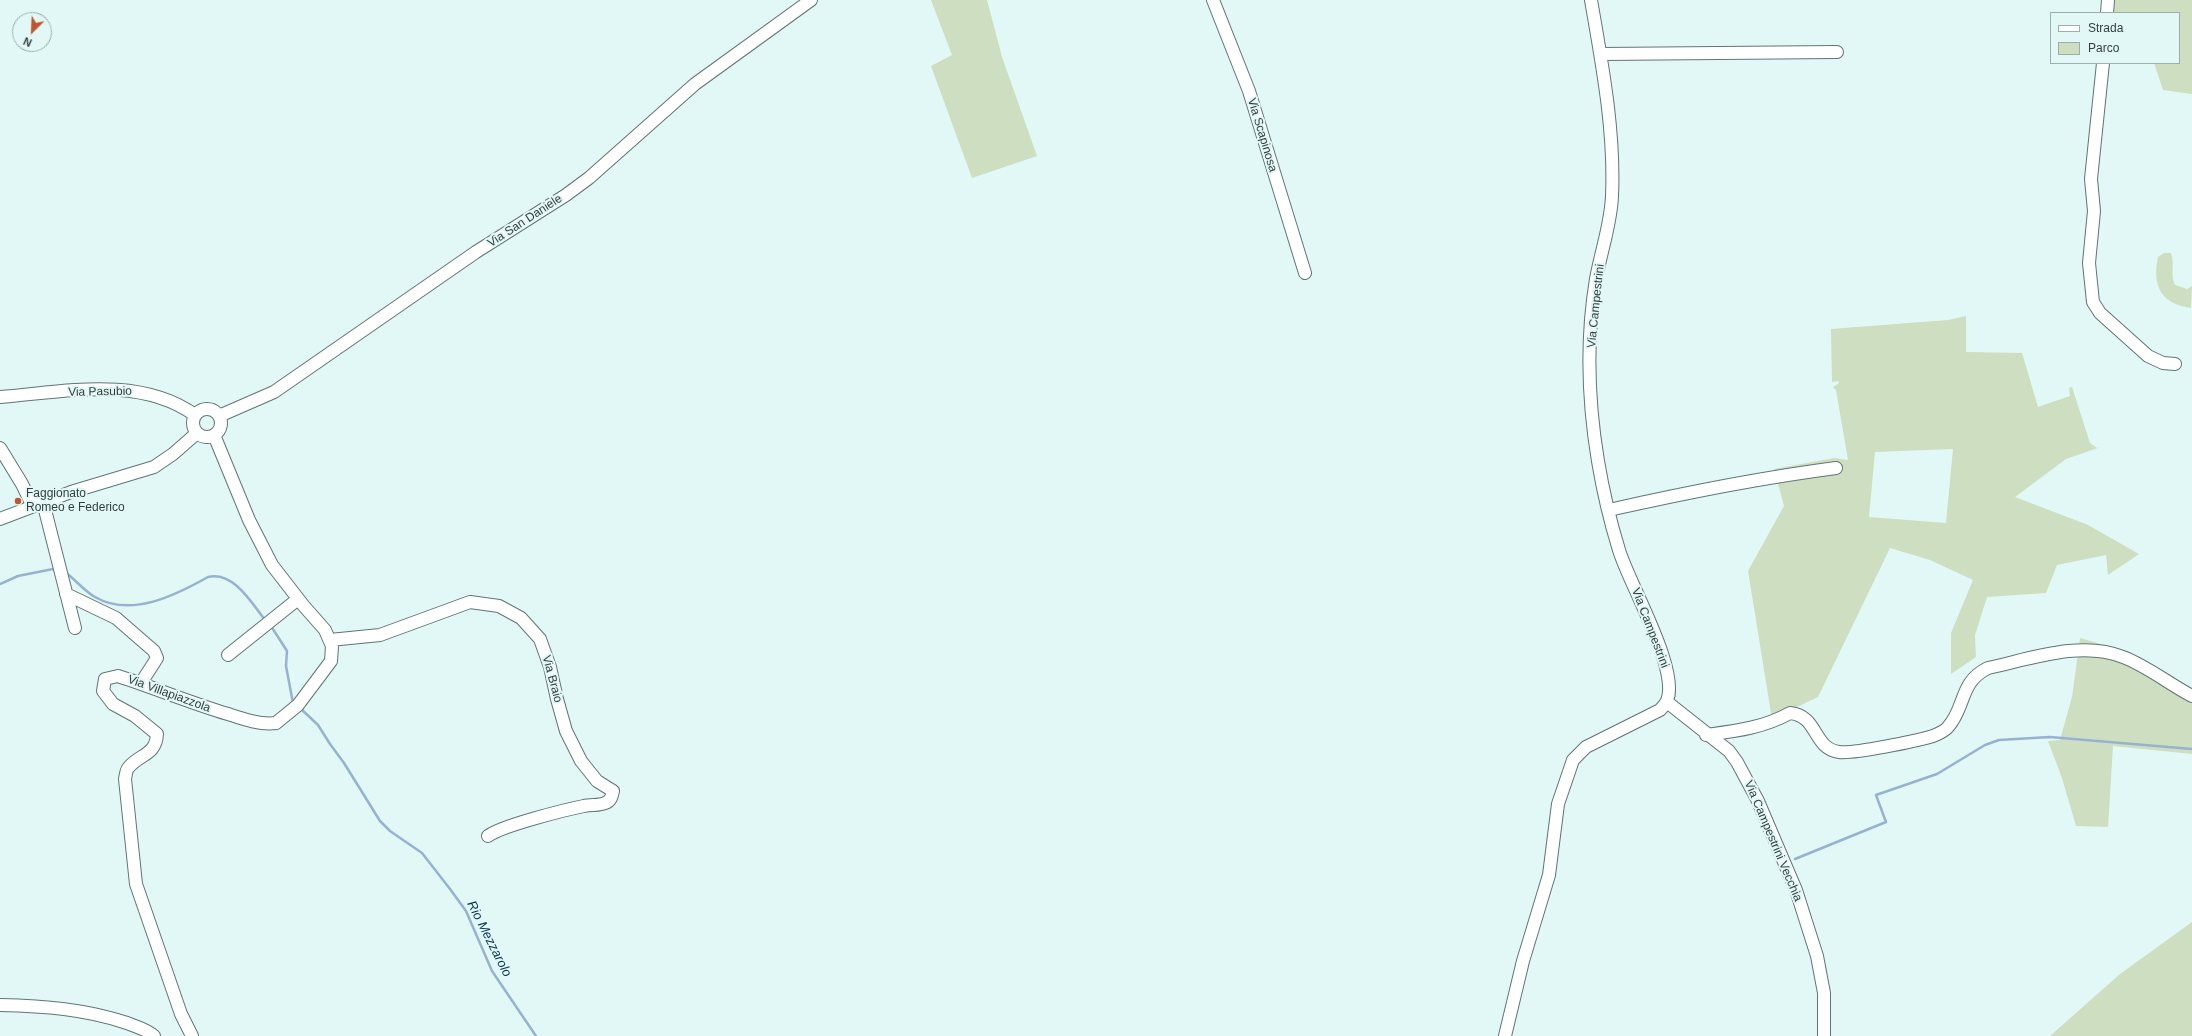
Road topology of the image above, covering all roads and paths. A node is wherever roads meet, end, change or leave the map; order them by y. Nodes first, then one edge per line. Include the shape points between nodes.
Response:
1 (811, 0) edge
2 (1213, 0) edge
3 (1591, 0) edge
4 (2108, 0) edge
5 (2107, 12) edge
6 (1837, 52) dead end
7 (1600, 54) junction
8 (2103, 64) edge
9 (1304, 273) dead end
10 (2175, 364) dead end
11 (0, 397) edge
12 (195, 415) junction
13 (219, 416) junction
14 (197, 433) junction
15 (214, 435) junction
16 (0, 448) edge
17 (1836, 468) dead end
18 (38, 504) junction
19 (1609, 510) junction
20 (0, 519) edge
21 (66, 594) junction
22 (298, 599) junction
23 (75, 628) dead end
24 (330, 640) junction
25 (228, 656) dead end
26 (141, 683) junction
27 (2192, 696) edge
28 (1666, 702) junction
29 (1706, 735) junction
30 (488, 836) dead end
31 (0, 1005) edge
32 (154, 1036) edge
33 (192, 1036) edge
34 (1505, 1036) edge
35 (1824, 1036) edge

1 - 13 street, Via San Daniele via 695,84 589,178 566,195 476,252 274,392
2 - 9 street, Via Scapinosa via 1249,91
3 - 7 street, Via Campestrini
4 - 5 street
6 - 7 street
7 - 19 street, Via Campestrini via 1613,164 1612,197 1596,279 1589,382 1591,421
8 - 10 street via 2091,179 2094,211 2089,263 2093,302 2100,313 2153,360
11 - 12 street, Via Pasubio via 93,390 143,391 181,406
12 - 13 street via 199,411 210,409
12 - 14 street via 193,425
13 - 15 street via 221,424
14 - 15 street via 207,437
14 - 18 street via 154,467
15 - 22 street, Via Villapiazzola via 261,544 272,565
16 - 18 street via 22,484
17 - 19 street via 1707,488
18 - 20 street
18 - 21 street
19 - 28 street, Via Campestrini via 1619,552 1648,618 1664,663 1668,685
21 - 23 street
21 - 26 street via 116,618 154,651 157,658
22 - 24 street, Via Villapiazzola via 325,630
22 - 25 street
24 - 26 street, Via Villapiazzola via 331,661 298,705 276,723 252,722
24 - 30 street, Via Braio via 380,635 470,602 499,606 521,618 540,638 566,731 581,760 597,781 613,791 612,798 606,803 570,810
26 - 33 street, Via Villapiazzola via 118,676 105,679 103,691 113,704 135,716 157,734 157,743 147,754 128,767 125,779 136,884 181,1014
27 - 29 street via 2124,657 2102,651 2076,651 1982,671 1966,688 1949,727 1933,736 1839,752 1822,744 1805,718 1790,713 1780,720 1756,727
28 - 29 street, Via Campestrini Vecchia
28 - 34 street via 1660,710 1647,718 1586,747 1574,760 1558,804 1553,858 1523,961
29 - 35 street, Via Campestrini Vecchia via 1720,744 1737,762 1758,800 1796,890 1822,973
31 - 32 street via 75,1009 111,1018 148,1031

